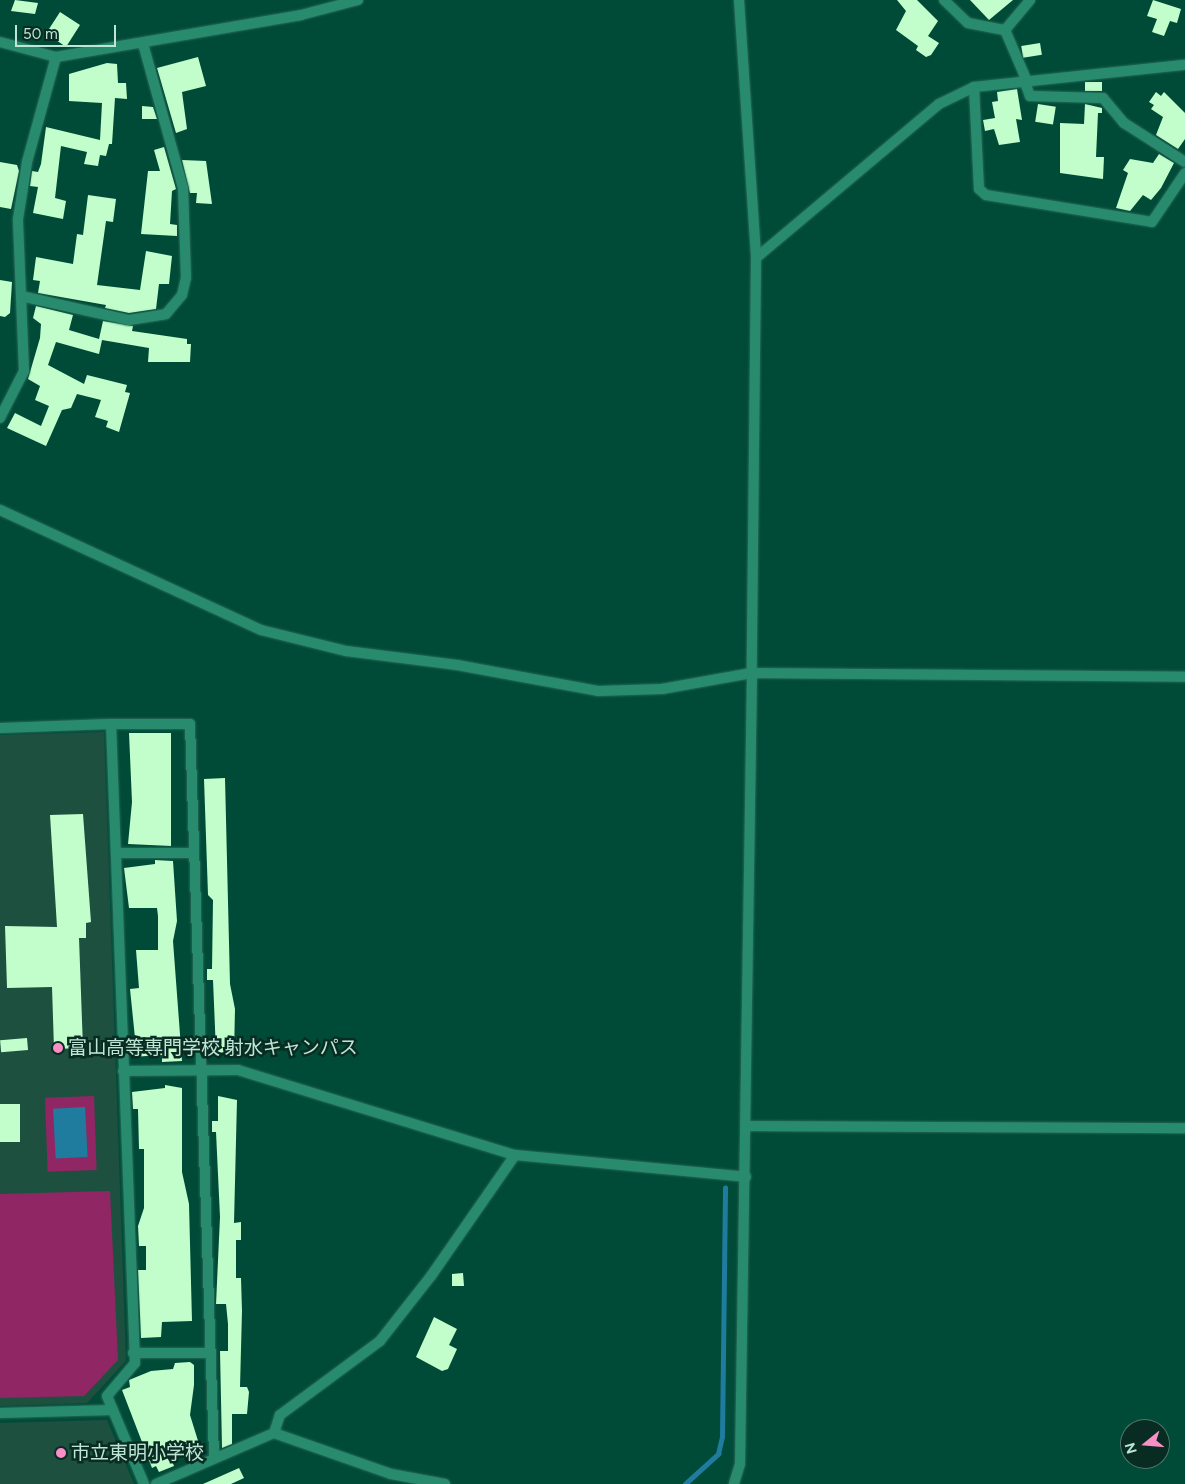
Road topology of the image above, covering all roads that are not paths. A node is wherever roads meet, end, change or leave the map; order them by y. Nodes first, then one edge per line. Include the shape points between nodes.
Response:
1 (358, 0) edge
2 (739, 0) edge
3 (944, 0) edge
4 (1030, 0) edge
5 (1005, 30) junction
6 (0, 42) edge
7 (143, 44) junction
8 (56, 57) junction
9 (1185, 65) edge
10 (1025, 79) junction
11 (974, 87) junction
12 (1185, 162) edge
13 (1185, 173) edge
14 (756, 258) junction
15 (21, 296) junction
16 (0, 418) edge
17 (0, 510) edge
18 (752, 673) junction
19 (1185, 677) edge
20 (111, 724) junction
21 (0, 728) edge
22 (192, 853) junction
23 (116, 854) junction
24 (200, 1070) junction
25 (123, 1071) junction
26 (747, 1126) junction
27 (1185, 1128) edge
28 (515, 1155) junction
29 (743, 1176) junction
30 (133, 1353) junction
31 (210, 1353) junction
32 (113, 1410) junction
33 (0, 1413) edge
34 (274, 1433) junction
35 (214, 1457) junction
36 (144, 1484) edge
37 (156, 1484) edge
38 (445, 1484) edge
39 (734, 1484) edge

1 - 7 street
2 - 14 street
3 - 5 street via 968,23
4 - 5 street
5 - 10 street
6 - 8 street
7 - 8 street
7 - 15 street via 182,188 186,278 182,295 166,314 129,320
8 - 15 street via 27,162 18,219
9 - 10 street
10 - 11 street
10 - 12 street via 1030,96 1103,98 1124,123
11 - 13 street via 979,189 986,195 1152,222
11 - 14 street via 939,104
14 - 18 street
15 - 16 street via 24,371
17 - 18 street via 261,630 346,651 457,665 598,691 662,689
18 - 19 street
18 - 26 street
20 - 21 street
20 - 22 street via 190,724
20 - 23 street
22 - 23 street
22 - 24 street
23 - 25 street
24 - 25 street
24 - 28 street via 238,1070
24 - 31 street
25 - 30 street
26 - 27 street
26 - 29 street
28 - 29 street
28 - 34 street via 431,1276 380,1341 280,1415
29 - 39 street via 740,1464
30 - 31 street
30 - 32 street via 135,1363 107,1396
31 - 35 street
32 - 33 street
32 - 36 street
34 - 35 street
34 - 38 street via 391,1474
35 - 37 street

